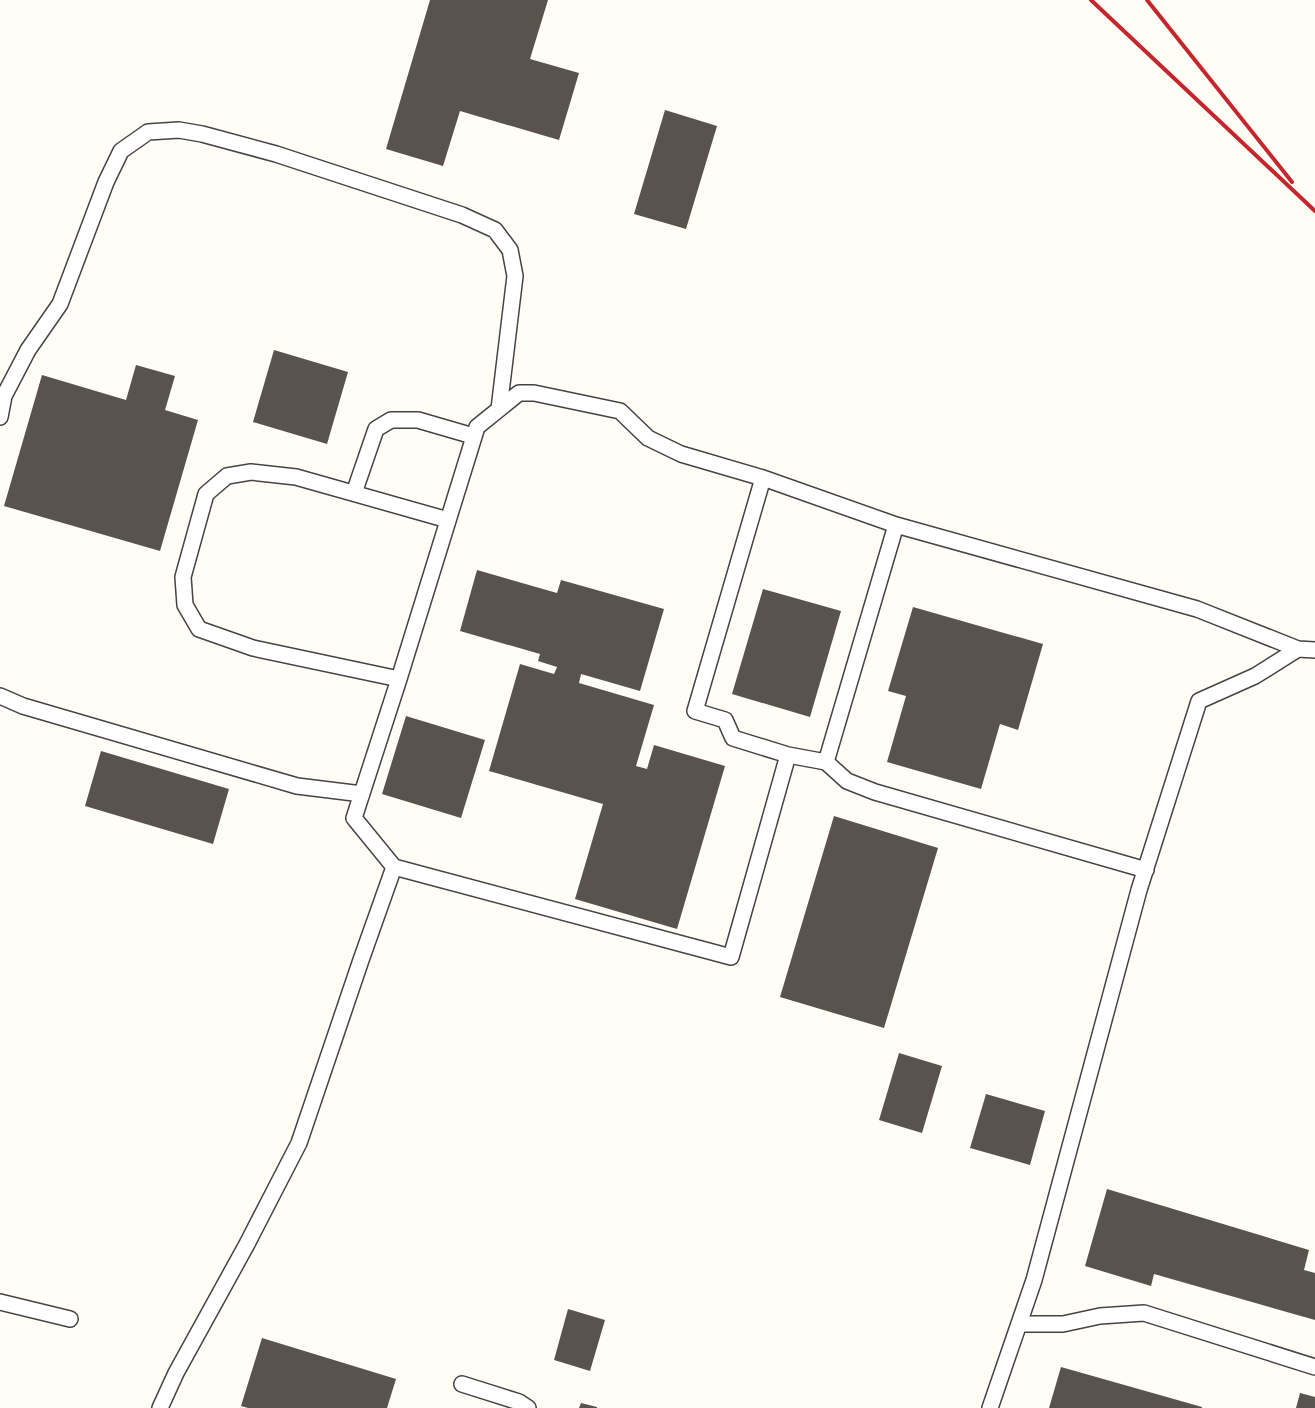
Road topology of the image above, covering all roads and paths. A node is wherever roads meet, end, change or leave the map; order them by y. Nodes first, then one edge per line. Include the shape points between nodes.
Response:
1 (499, 409) junction
2 (0, 417) edge
3 (474, 436) junction
4 (763, 478) junction
5 (354, 493) junction
6 (448, 520) junction
7 (896, 525) junction
8 (1298, 649) junction
9 (1315, 650) edge
10 (399, 679) junction
11 (0, 696) edge
12 (788, 755) junction
13 (826, 762) junction
14 (362, 794) junction
15 (394, 867) junction
16 (1146, 870) junction
17 (0, 1302) edge
18 (70, 1319) dead end
19 (1019, 1324) junction
20 (1315, 1367) edge
21 (462, 1384) dead end
22 (160, 1408) edge
23 (528, 1408) edge
24 (990, 1408) edge

1 - 2 lane via 515,276 510,250 494,230 462,214 276,154 178,130 148,132 121,152 106,182 60,304 28,350 4,396
1 - 3 lane via 476,427
1 - 4 lane via 519,393 534,393 620,411 648,438 681,454
3 - 5 lane via 418,420 391,420 376,429
3 - 6 lane
4 - 7 lane
4 - 12 lane via 695,710 725,720 733,738
5 - 6 lane
5 - 10 lane via 296,477 250,472 227,476 206,494 183,578 185,605 200,629 253,648
6 - 10 lane
7 - 8 lane via 1197,609
7 - 13 lane
8 - 9 lane
8 - 16 lane via 1255,676 1199,701
10 - 14 lane
11 - 14 lane via 23,706 296,786
12 - 13 lane
12 - 15 lane via 731,957
13 - 16 lane via 847,780 875,792
14 - 15 lane via 354,818
15 - 22 lane via 299,1143
16 - 19 lane via 1034,1280
17 - 18 lane
19 - 20 lane via 1063,1324 1100,1316 1144,1313
19 - 24 lane
21 - 23 lane via 519,1402

